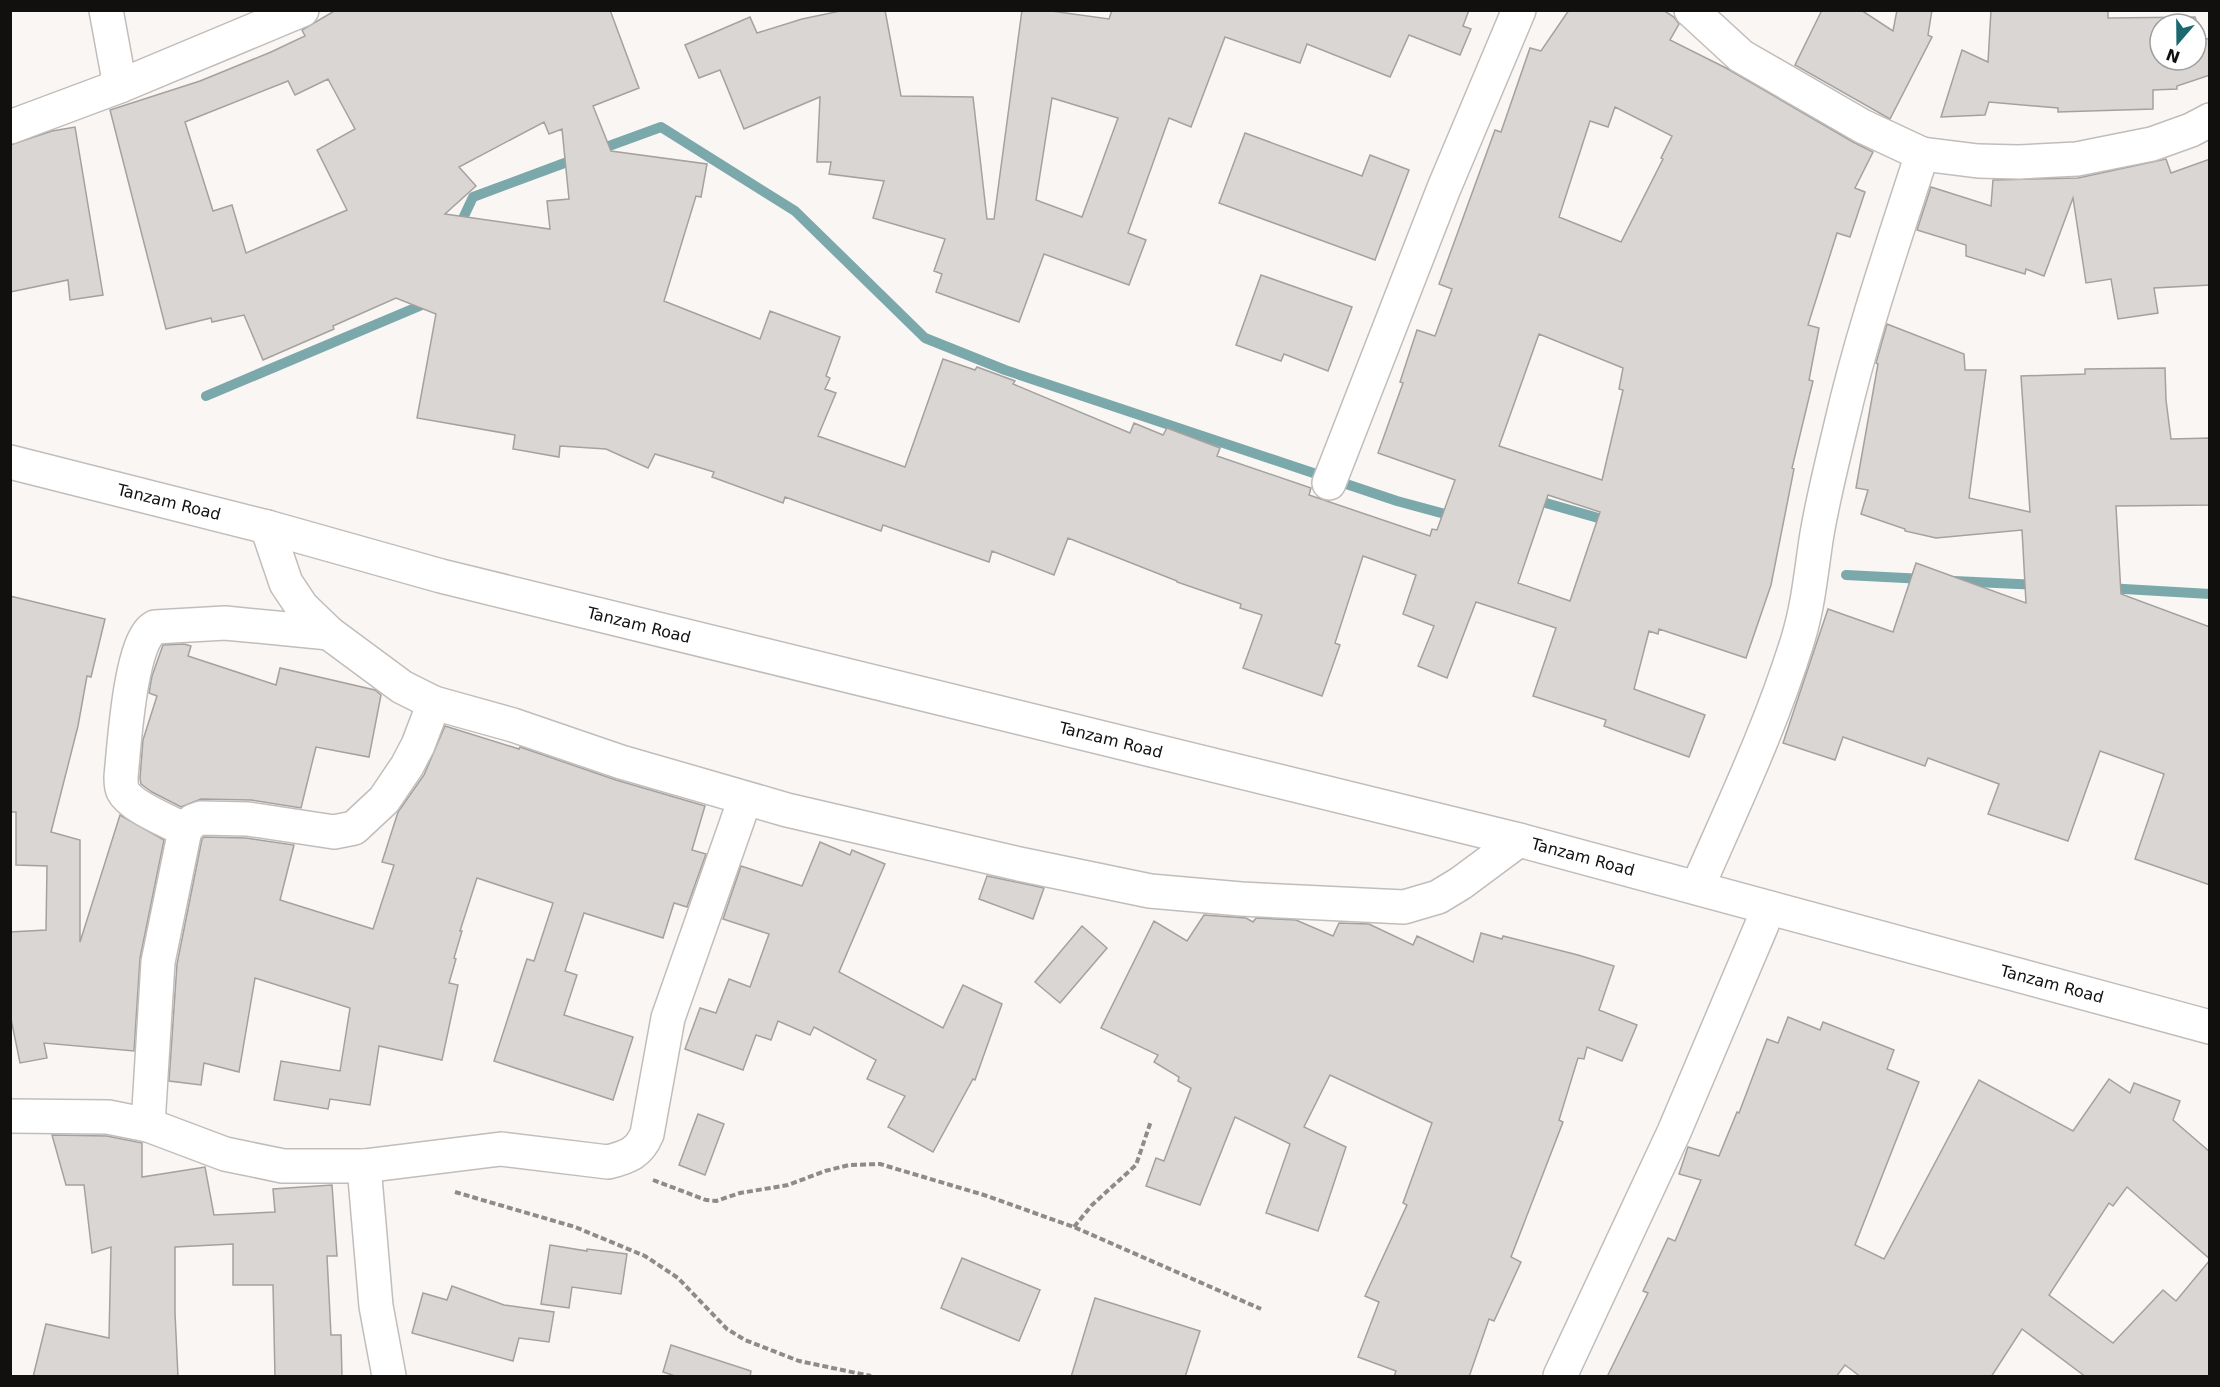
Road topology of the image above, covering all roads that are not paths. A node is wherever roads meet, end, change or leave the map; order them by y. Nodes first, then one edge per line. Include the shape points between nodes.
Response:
1 (106, 10) edge
2 (302, 10) edge
3 (1519, 10) edge
4 (1691, 10) edge
5 (120, 86) junction
6 (2210, 120) edge
7 (10, 128) edge
8 (1922, 154) junction
9 (10, 462) edge
10 (1329, 483) dead end
11 (267, 527) junction
12 (329, 633) junction
13 (434, 703) junction
14 (745, 799) junction
15 (185, 830) junction
16 (1519, 840) junction
17 (1697, 888) junction
18 (1769, 908) junction
19 (2210, 1027) edge
20 (10, 1116) edge
21 (148, 1125) junction
22 (364, 1166) junction
23 (389, 1377) edge
24 (1560, 1377) edge

1 - 5 main road
2 - 5 main road
3 - 10 main road via 1444,188
4 - 8 main road via 1741,56 1862,126
5 - 7 main road
6 - 8 main road via 2152,144 2077,159 1977,161
8 - 17 main road via 1841,421 1816,539 1808,602 1776,704
9 - 11 main road, Tanzam Road
11 - 12 main road via 286,583 302,607
11 - 16 main road, Tanzam Road via 441,576
12 - 13 main road via 402,687
12 - 15 main road via 225,623 155,627 147,634 135,662 122,789 136,803
13 - 14 main road
13 - 15 main road via 407,766 384,800 354,828 334,832 248,819 201,818
14 - 16 main road via 1150,891 1241,899 1404,907 1438,897
14 - 22 main road via 668,1018 647,1134 640,1148 608,1162 501,1149
15 - 21 main road via 158,962
16 - 17 main road, Tanzam Road
17 - 18 main road, Tanzam Road
18 - 19 main road, Tanzam Road
18 - 24 main road via 1674,1132
20 - 21 main road via 108,1117
21 - 22 main road via 225,1154 284,1166
22 - 23 main road via 376,1306

